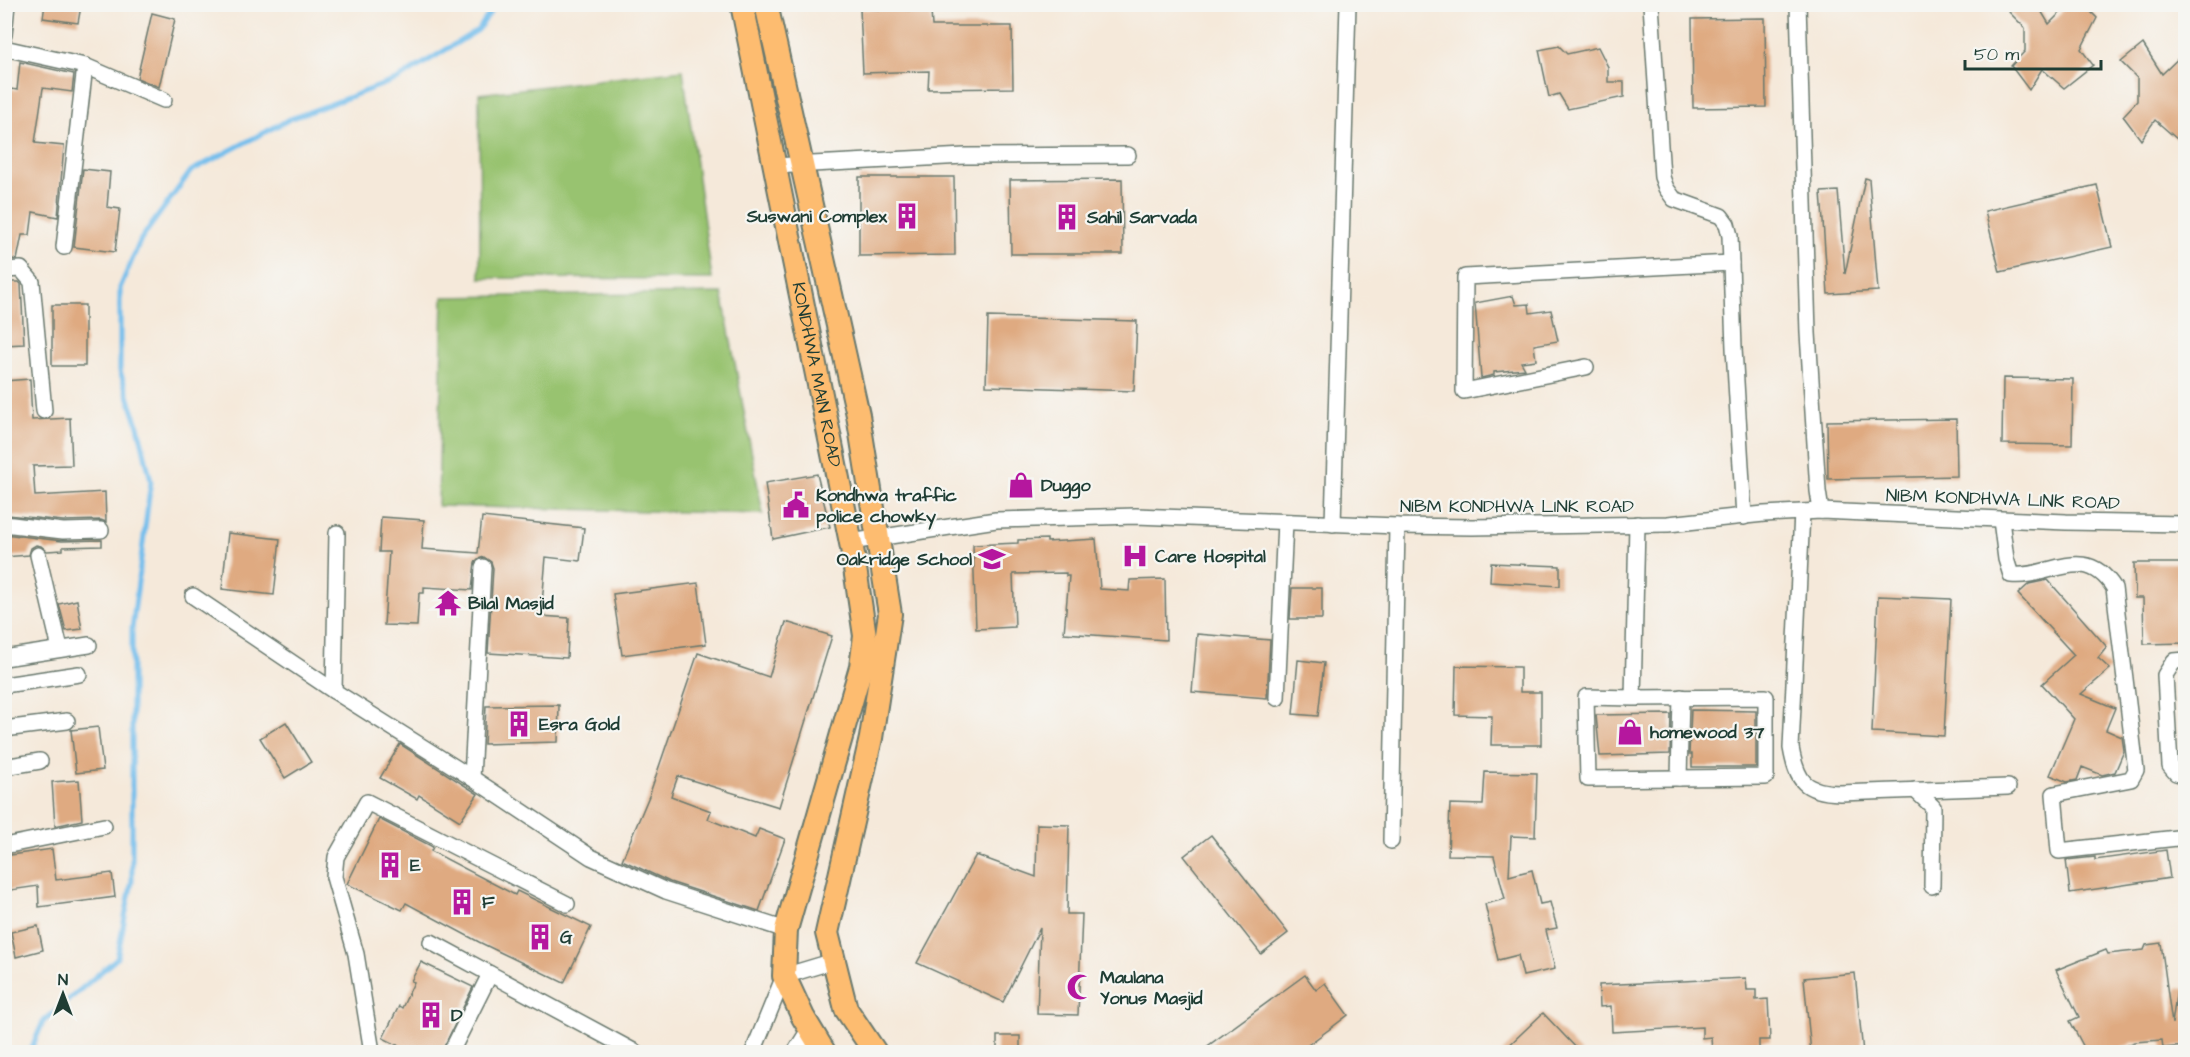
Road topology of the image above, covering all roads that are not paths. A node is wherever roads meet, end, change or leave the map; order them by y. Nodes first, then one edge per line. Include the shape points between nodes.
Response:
1 (7, 4) edge
2 (742, 4) edge
3 (766, 4) edge
4 (1348, 4) edge
5 (1651, 4) edge
6 (1798, 4) edge
7 (4, 35) edge
8 (4, 48) edge
9 (85, 66) junction
10 (164, 100) dead end
11 (1128, 155) dead end
12 (801, 164) junction
13 (774, 166) junction
14 (64, 247) dead end
15 (1731, 263) junction
16 (4, 270) edge
17 (1586, 367) dead end
18 (44, 411) dead end
19 (1821, 511) junction
20 (1802, 512) junction
21 (1744, 517) junction
22 (2001, 520) junction
23 (1285, 522) junction
24 (4, 524) edge
25 (1332, 524) junction
26 (1637, 524) junction
27 (2186, 524) edge
28 (1397, 526) junction
29 (101, 530) dead end
30 (337, 532) dead end
31 (878, 538) junction
32 (850, 542) junction
33 (38, 555) dead end
34 (483, 567) dead end
35 (193, 596) dead end
36 (89, 645) dead end
37 (60, 649) junction
38 (4, 658) edge
39 (2186, 660) edge
40 (79, 674) dead end
41 (4, 685) edge
42 (334, 691) junction
43 (1681, 697) junction
44 (1277, 698) dead end
45 (1633, 698) junction
46 (67, 721) dead end
47 (4, 729) edge
48 (40, 761) dead end
49 (4, 767) edge
50 (2186, 776) edge
51 (472, 778) junction
52 (1679, 778) junction
53 (2008, 787) dead end
54 (1914, 790) junction
55 (104, 826) dead end
56 (2186, 837) edge
57 (1391, 841) dead end
58 (4, 846) edge
59 (1932, 885) dead end
60 (567, 904) dead end
61 (786, 930) junction
62 (431, 942) dead end
63 (834, 961) junction
64 (490, 974) junction
65 (784, 976) junction
66 (810, 1028) junction
67 (372, 1053) edge
68 (451, 1053) edge
69 (635, 1053) edge
70 (753, 1053) edge
71 (795, 1053) edge
72 (824, 1053) edge
73 (875, 1053) edge

1 - 7 street
2 - 13 main road, KONDHWA MAIN ROAD
3 - 12 main road, KONDHWA MAIN ROAD
4 - 25 street
5 - 15 street via 1662,177 1674,199 1721,216 1730,236
6 - 19 street via 1809,333
8 - 9 street
9 - 10 street
9 - 14 street
11 - 12 street via 965,156
12 - 13 street
12 - 31 main road, KONDHWA MAIN ROAD via 858,415
13 - 32 main road, KONDHWA MAIN ROAD
15 - 17 street via 1465,276 1464,391
15 - 21 street
16 - 18 street via 21,269 33,282
19 - 20 street, NIBM KONDHWA LINK ROAD
19 - 22 street, NIBM KONDHWA LINK ROAD
20 - 21 street, NIBM KONDHWA LINK ROAD
20 - 54 street via 1791,748 1795,769 1804,783 1821,792
21 - 26 street, NIBM KONDHWA LINK ROAD
22 - 27 street, NIBM KONDHWA LINK ROAD
22 - 56 street via 2011,575 2086,566 2103,574 2114,588 2136,770 2132,779 2054,794 2059,851
23 - 25 street, NIBM KONDHWA LINK ROAD
23 - 31 street, NIBM KONDHWA LINK ROAD via 1136,516 996,520
23 - 44 street
24 - 29 street via 63,531
25 - 28 street, NIBM KONDHWA LINK ROAD
26 - 28 street, NIBM KONDHWA LINK ROAD
26 - 45 street
28 - 57 street
30 - 42 street
31 - 32 street, NIBM KONDHWA LINK ROAD
31 - 63 main road, KONDHWA MAIN ROAD via 890,614 871,738 827,933
32 - 61 main road, KONDHWA MAIN ROAD via 865,636 861,667
33 - 37 street
34 - 51 street
35 - 42 street
36 - 37 street
37 - 38 street
39 - 50 street via 2174,661 2165,675 2164,692 2170,766
40 - 41 street
42 - 51 street
43 - 45 street
43 - 52 street
43 - 52 street via 1766,696 1766,777
45 - 52 street via 1586,697 1588,779
46 - 47 street
48 - 49 street
51 - 61 street via 591,857 666,891
53 - 54 street
54 - 59 street via 1933,807
55 - 58 street
60 - 67 street via 367,802 336,856 334,877 356,954
61 - 65 main road, KONDHWA MAIN ROAD
62 - 64 street
63 - 65 street
63 - 73 main road, KONDHWA MAIN ROAD via 846,1009
64 - 68 street
64 - 69 street
65 - 66 main road, KONDHWA MAIN ROAD
65 - 70 street
66 - 71 street
66 - 72 main road, KONDHWA MAIN ROAD

